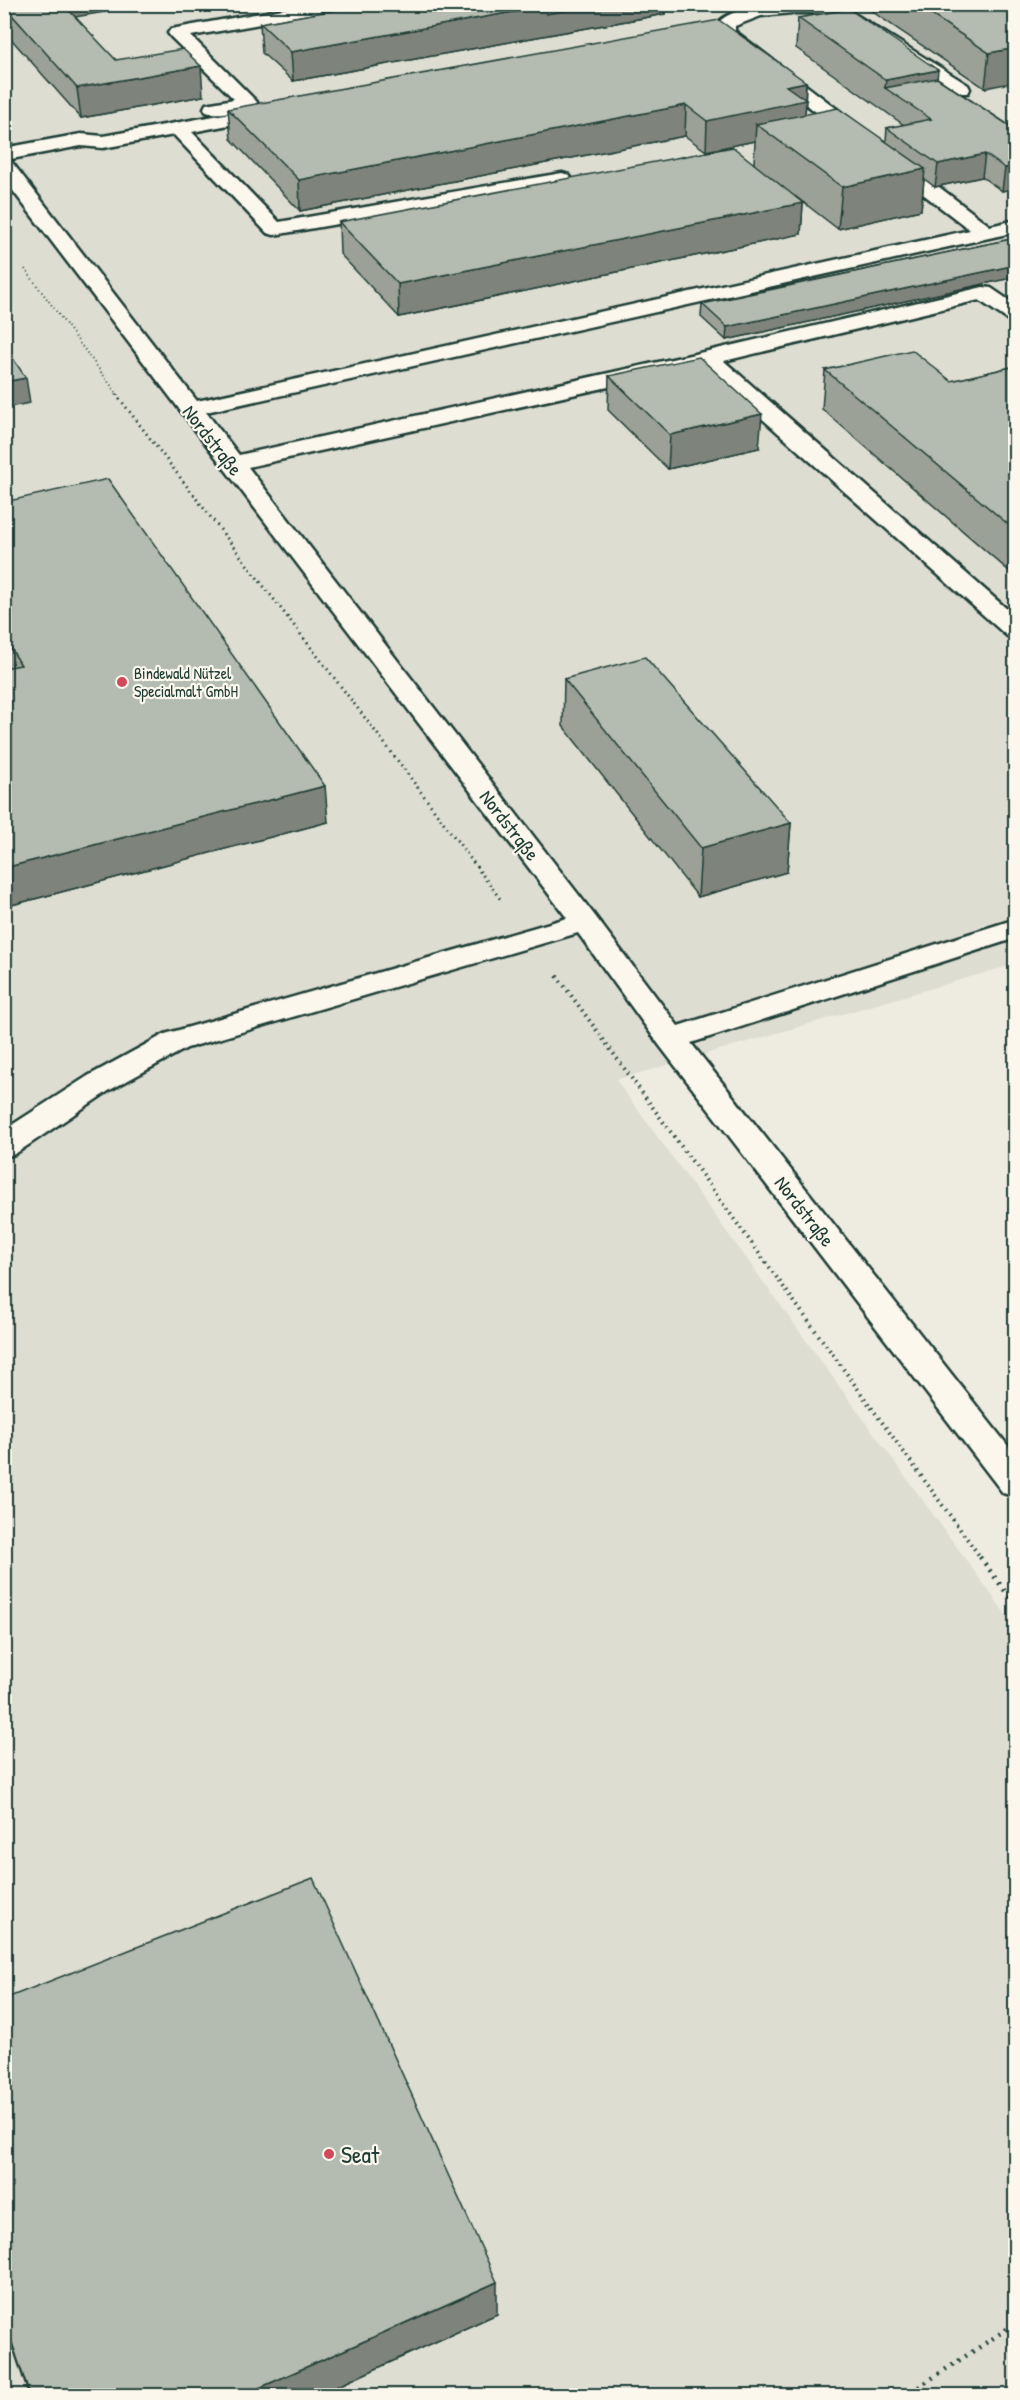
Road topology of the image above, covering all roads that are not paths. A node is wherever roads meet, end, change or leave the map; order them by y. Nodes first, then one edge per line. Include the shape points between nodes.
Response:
1 (345, 4) edge
2 (961, 89) dead end
3 (296, 107) edge
4 (179, 129) junction
5 (81, 140) junction
6 (4, 154) edge
7 (4, 165) edge
8 (562, 179) edge
9 (1016, 226) edge
10 (987, 233) junction
11 (1016, 315) edge
12 (708, 358) junction
13 (190, 410) junction
14 (232, 464) junction
15 (1016, 631) edge
16 (585, 922) junction
17 (1016, 928) edge
18 (671, 1039) junction
19 (4, 1146) edge
20 (1016, 1484) edge

1 - 5 street via 177,33 248,102 91,132
2 - 10 street via 832,8 765,11 726,24 732,39
3 - 4 street
4 - 5 street via 103,142
4 - 8 street via 274,229
5 - 6 street
7 - 13 street, Nordstraße
9 - 10 street
10 - 13 street
11 - 12 street via 983,293
12 - 14 street
12 - 15 street
13 - 14 street, Nordstraße
14 - 16 street, Nordstraße
16 - 18 street, Nordstraße
16 - 19 street via 176,1041 99,1083
17 - 18 street
18 - 20 street, Nordstraße

